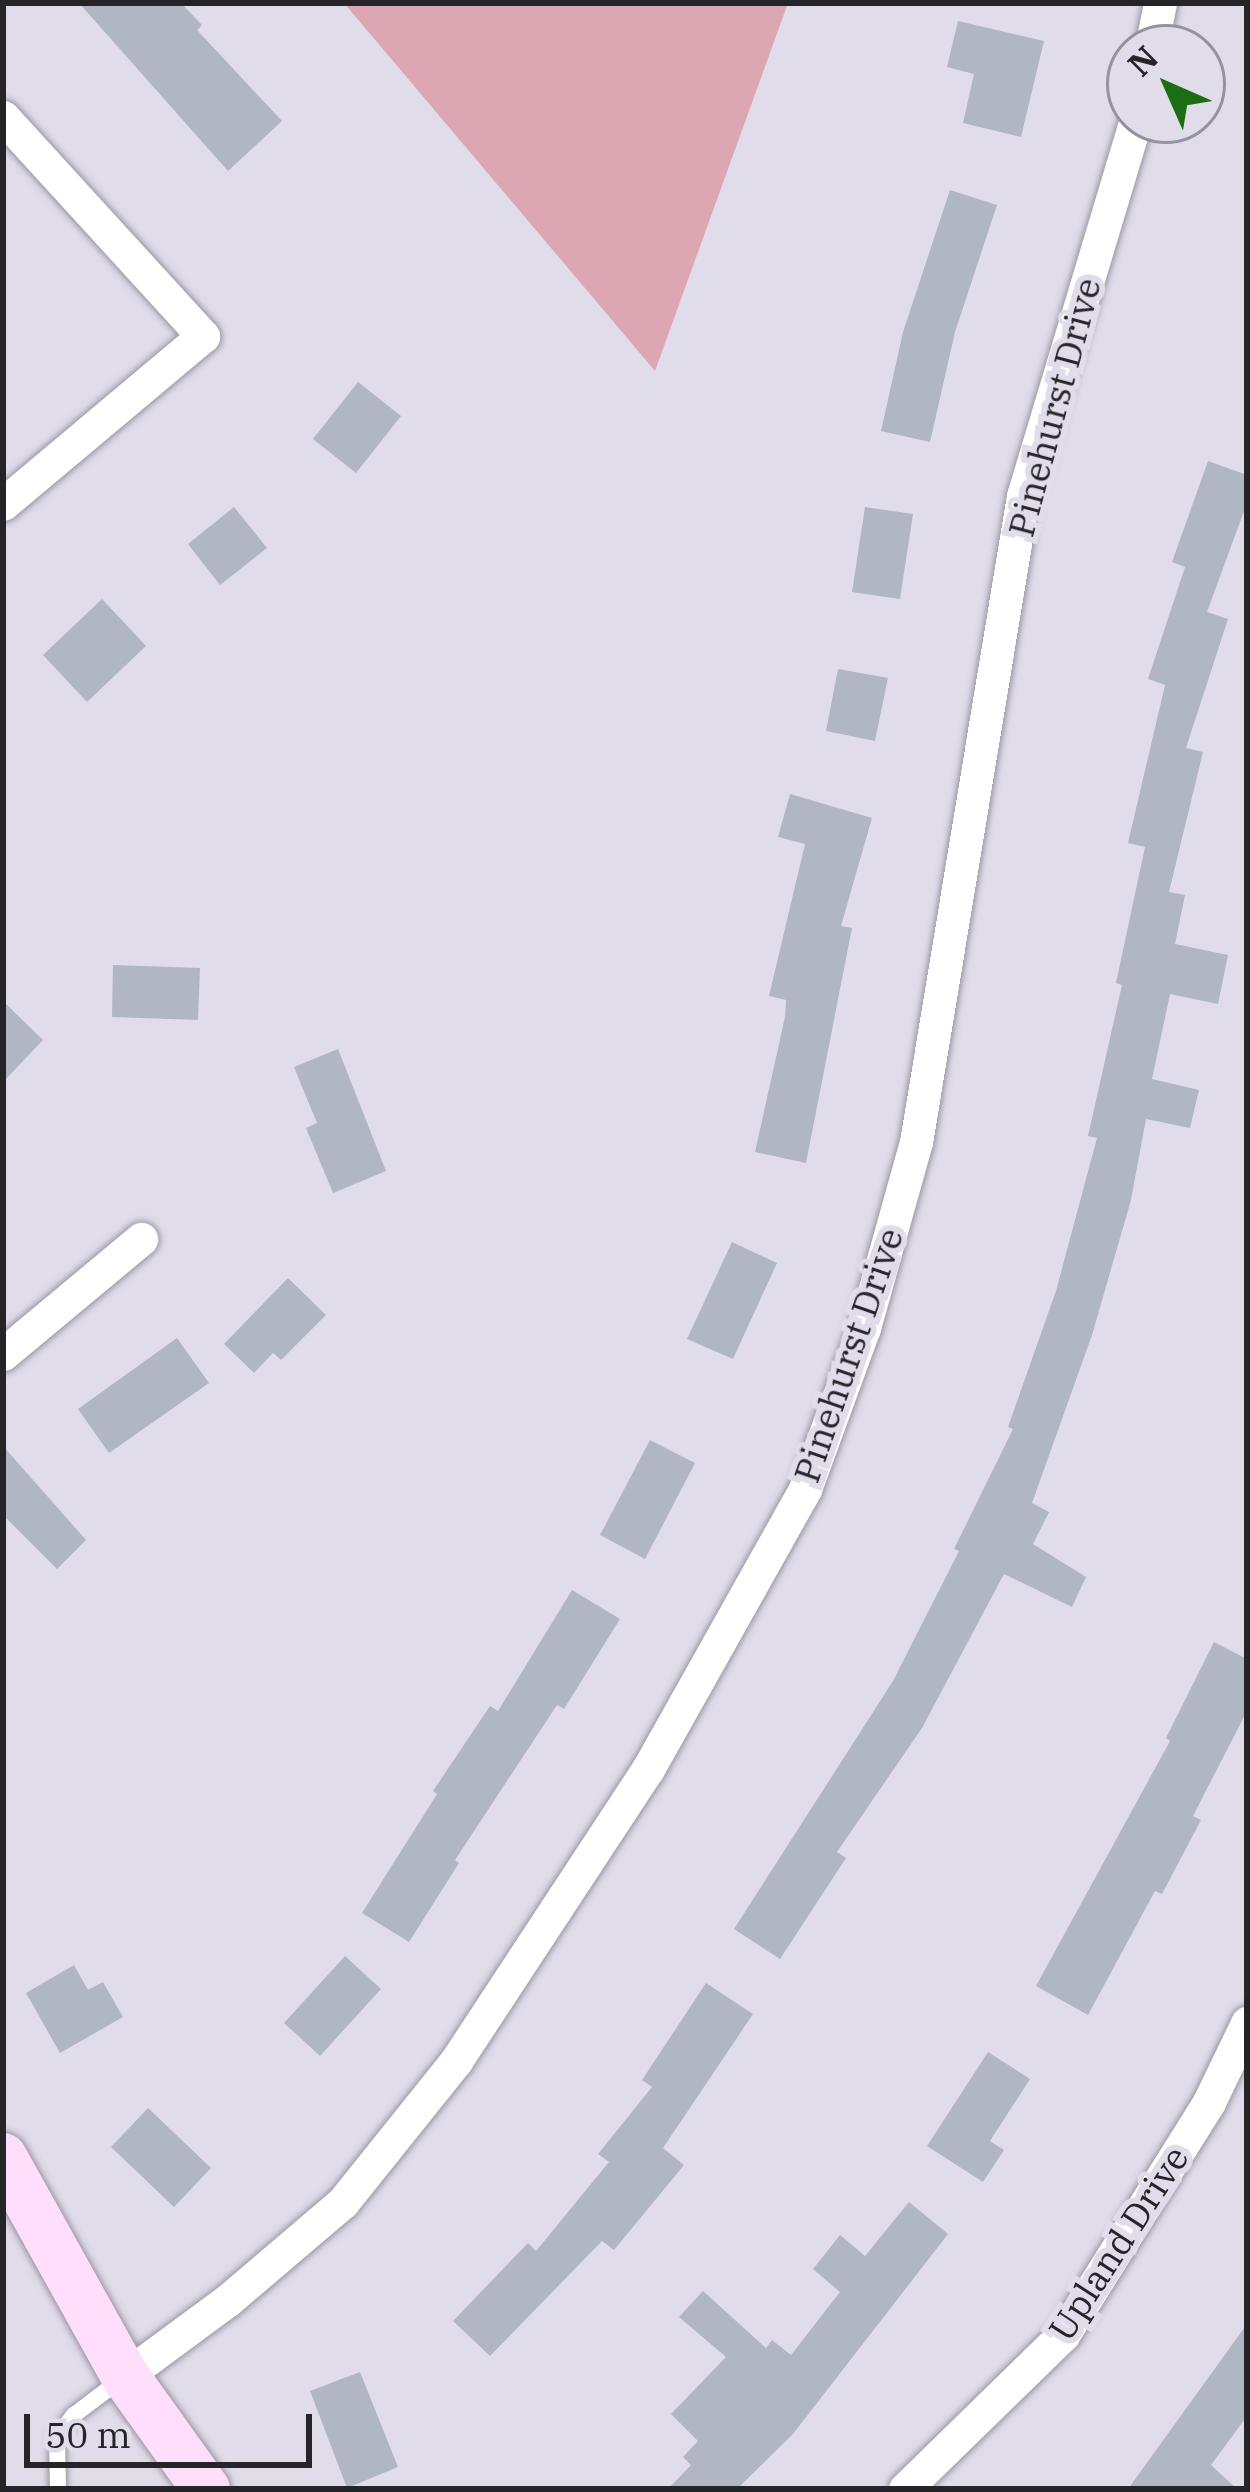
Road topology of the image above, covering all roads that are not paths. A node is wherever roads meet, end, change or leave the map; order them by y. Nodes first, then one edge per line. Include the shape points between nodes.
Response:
1 (3, 117) edge
2 (1129, 144) edge
3 (3, 504) edge
4 (140, 1239) dead end
5 (3, 1354) edge
6 (1247, 2023) edge
7 (3, 2157) edge
8 (125, 2377) junction
9 (58, 2489) edge
10 (206, 2489) edge
11 (905, 2489) edge

1 - 3 street via 203,336
2 - 8 street, Pinehurst Drive via 1023,496 916,1142 864,1328 805,1489 648,1769 455,2062 343,2202
4 - 5 street
6 - 11 street, Upland Drive via 1209,2102 1064,2335
7 - 8 street
8 - 9 lane via 57,2438
8 - 10 street

